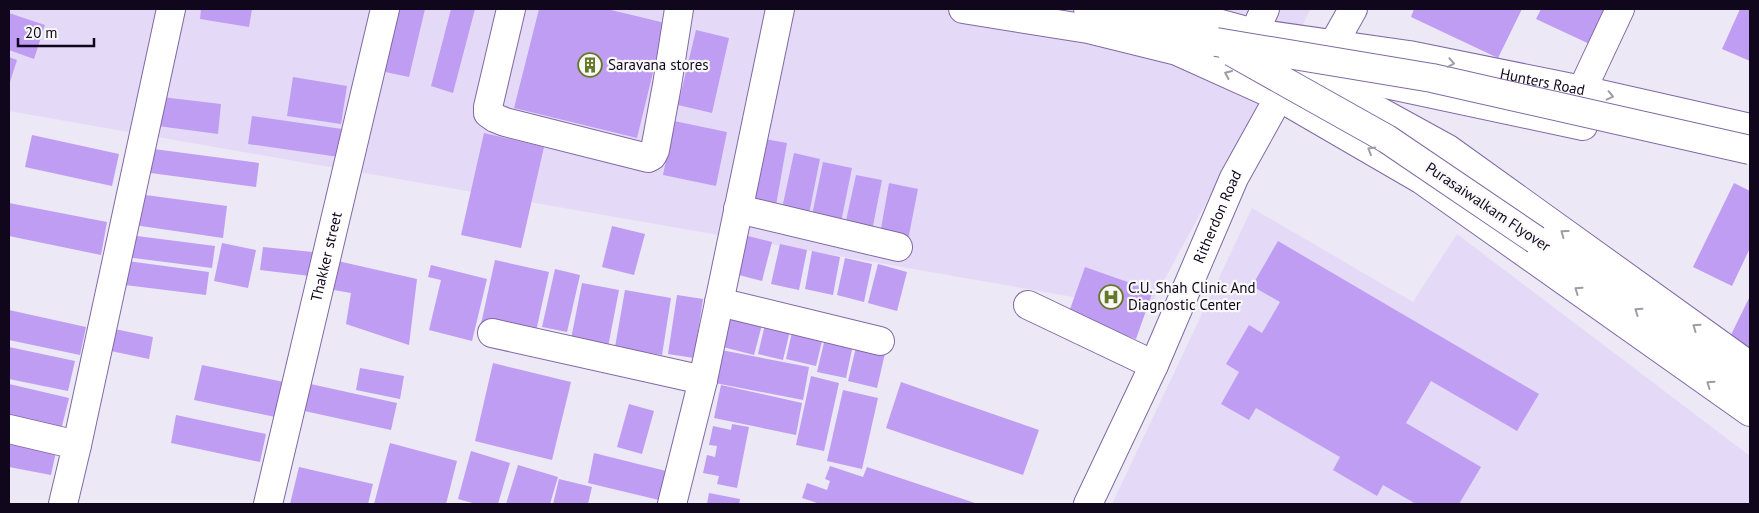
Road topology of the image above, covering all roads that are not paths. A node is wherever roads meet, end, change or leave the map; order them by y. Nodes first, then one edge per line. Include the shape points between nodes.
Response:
1 (171, 9) edge
2 (385, 9) edge
3 (511, 9) edge
4 (679, 9) edge
5 (780, 9) edge
6 (963, 9) edge
7 (1088, 9) edge
8 (1166, 9) edge
9 (1353, 9) edge
10 (1620, 9) edge
11 (1259, 21) edge
12 (1216, 42) junction
13 (1334, 43) junction
14 (1409, 54) junction
15 (1312, 72) junction
16 (1389, 85) junction
17 (1582, 90) junction
18 (1279, 97) junction
19 (1377, 110) junction
20 (1750, 128) edge
21 (1448, 149) junction
22 (1750, 150) edge
23 (1750, 163) edge
24 (1422, 180) junction
25 (738, 209) junction
26 (898, 247) dead end
27 (719, 302) junction
28 (1028, 306) dead end
29 (492, 332) dead end
30 (880, 341) dead end
31 (1154, 365) junction
32 (1750, 366) edge
33 (703, 380) junction
34 (1750, 388) edge
35 (1750, 412) edge
36 (9, 429) edge
37 (77, 445) junction
38 (63, 504) edge
39 (268, 504) edge
40 (672, 504) edge
41 (1088, 504) edge

1 - 37 street
2 - 39 street, Thakker street
3 - 4 street via 488,113 505,122 648,158 655,150
5 - 25 street
18 -> 6 street via 1176,51 1088,29
7 - 12 street, Purasaiwalkam Flyover
8 - 11 street, Hunters Road
9 - 13 street
10 - 17 street
11 - 13 street, Hunters Road
12 - 22 street, Purasaiwalkam Flyover, bridge via 1432,78
34 -> 12 street, Purasaiwalkam Flyover, bridge via 1387,139
13 - 14 street, Hunters Road
13 - 15 street
14 - 16 street
14 -> 17 street, Hunters Road
15 - 16 street
15 - 18 street
15 - 19 street
16 - 19 street
16 - 23 street
17 -> 20 street, Hunters Road
24 -> 18 street
18 - 31 street, Ritherdon Road via 1234,178
19 - 21 street
21 - 24 street
32 -> 21 street
35 -> 24 street
25 - 26 street
25 - 27 street
27 - 30 street
27 - 33 street
28 - 31 street
29 - 33 street
31 - 41 street, Ritherdon Road
33 - 40 street
36 - 37 street
37 - 38 street

